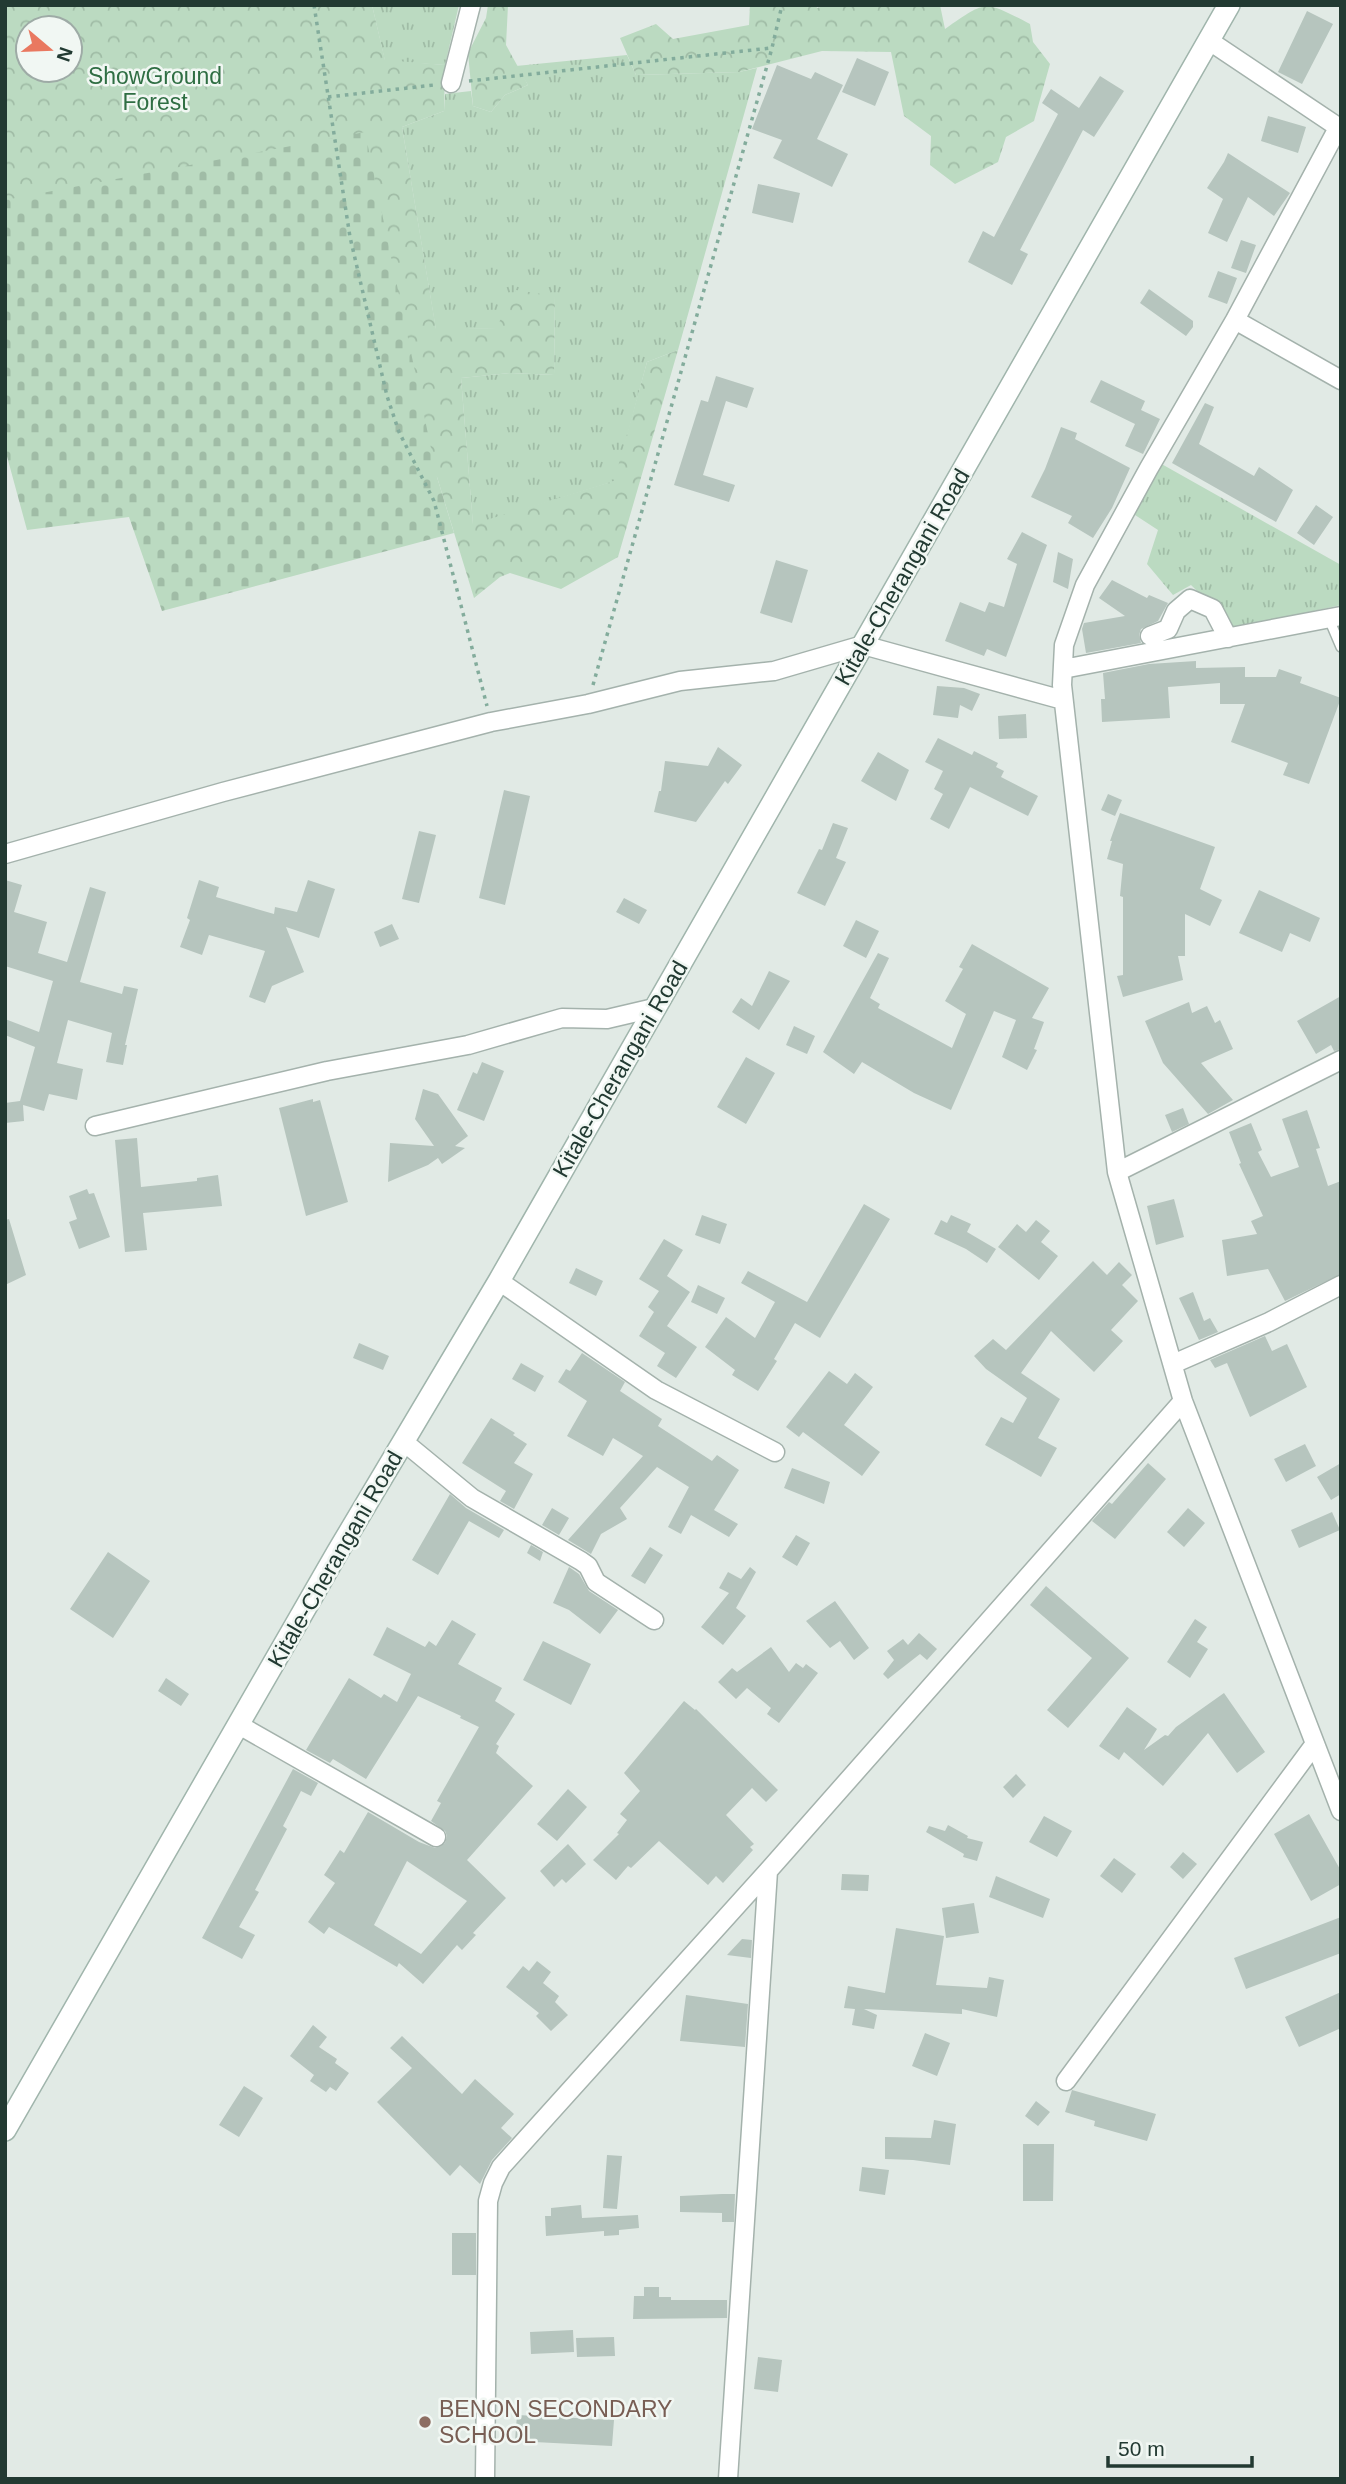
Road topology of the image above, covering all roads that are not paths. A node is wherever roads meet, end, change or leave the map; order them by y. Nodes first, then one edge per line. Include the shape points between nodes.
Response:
1 (471, 5) edge
2 (1229, 5) edge
3 (1208, 40) junction
4 (452, 83) road end
5 (1339, 128) edge
6 (1235, 320) junction
7 (1341, 380) edge
8 (1335, 617) edge
9 (1150, 636) dead end
10 (1228, 638) junction
11 (863, 645) junction
12 (1341, 648) edge
13 (1063, 669) junction
14 (1063, 700) junction
15 (5, 853) edge
16 (654, 1009) junction
17 (1341, 1060) edge
18 (95, 1126) dead end
19 (1117, 1171) junction
20 (499, 1281) junction
21 (1341, 1285) edge
22 (1172, 1363) junction
23 (1183, 1401) junction
24 (404, 1442) junction
25 (775, 1452) dead end
26 (654, 1620) dead end
27 (239, 1725) junction
28 (1314, 1745) junction
29 (1333, 1770) edge
30 (1341, 1811) edge
31 (436, 1837) dead end
32 (768, 1871) junction
33 (1066, 2081) dead end
34 (5, 2130) edge
35 (485, 2479) edge
36 (728, 2479) edge

1 - 4 street
2 - 3 main road, Kitale-Cherangani Road
3 - 5 street
3 - 11 main road, Kitale-Cherangani Road
5 - 6 street
6 - 7 street
6 - 13 street via 1085,585 1064,645
8 - 10 street
8 - 12 lane
9 - 10 street via 1168,629 1176,611 1190,599 1213,609
10 - 13 street
11 - 14 street
11 - 15 street via 774,671 680,681 491,722
11 - 16 main road, Kitale-Cherangani Road
13 - 14 street
14 - 19 street
16 - 18 street via 607,1019 562,1018 468,1045 327,1072
16 - 20 main road, Kitale-Cherangani Road
17 - 19 street
19 - 22 street
20 - 24 main road, Kitale-Cherangani Road
20 - 25 street via 656,1390
21 - 22 street
22 - 23 street
23 - 28 street
23 - 32 street
24 - 26 street via 472,1498 581,1561 596,1582
24 - 27 main road, Kitale-Cherangani Road
27 - 31 street
27 - 34 main road, Kitale-Cherangani Road
28 - 29 street
28 - 33 street
29 - 30 street
32 - 35 street via 501,2167 492,2183 486,2256
32 - 36 street

